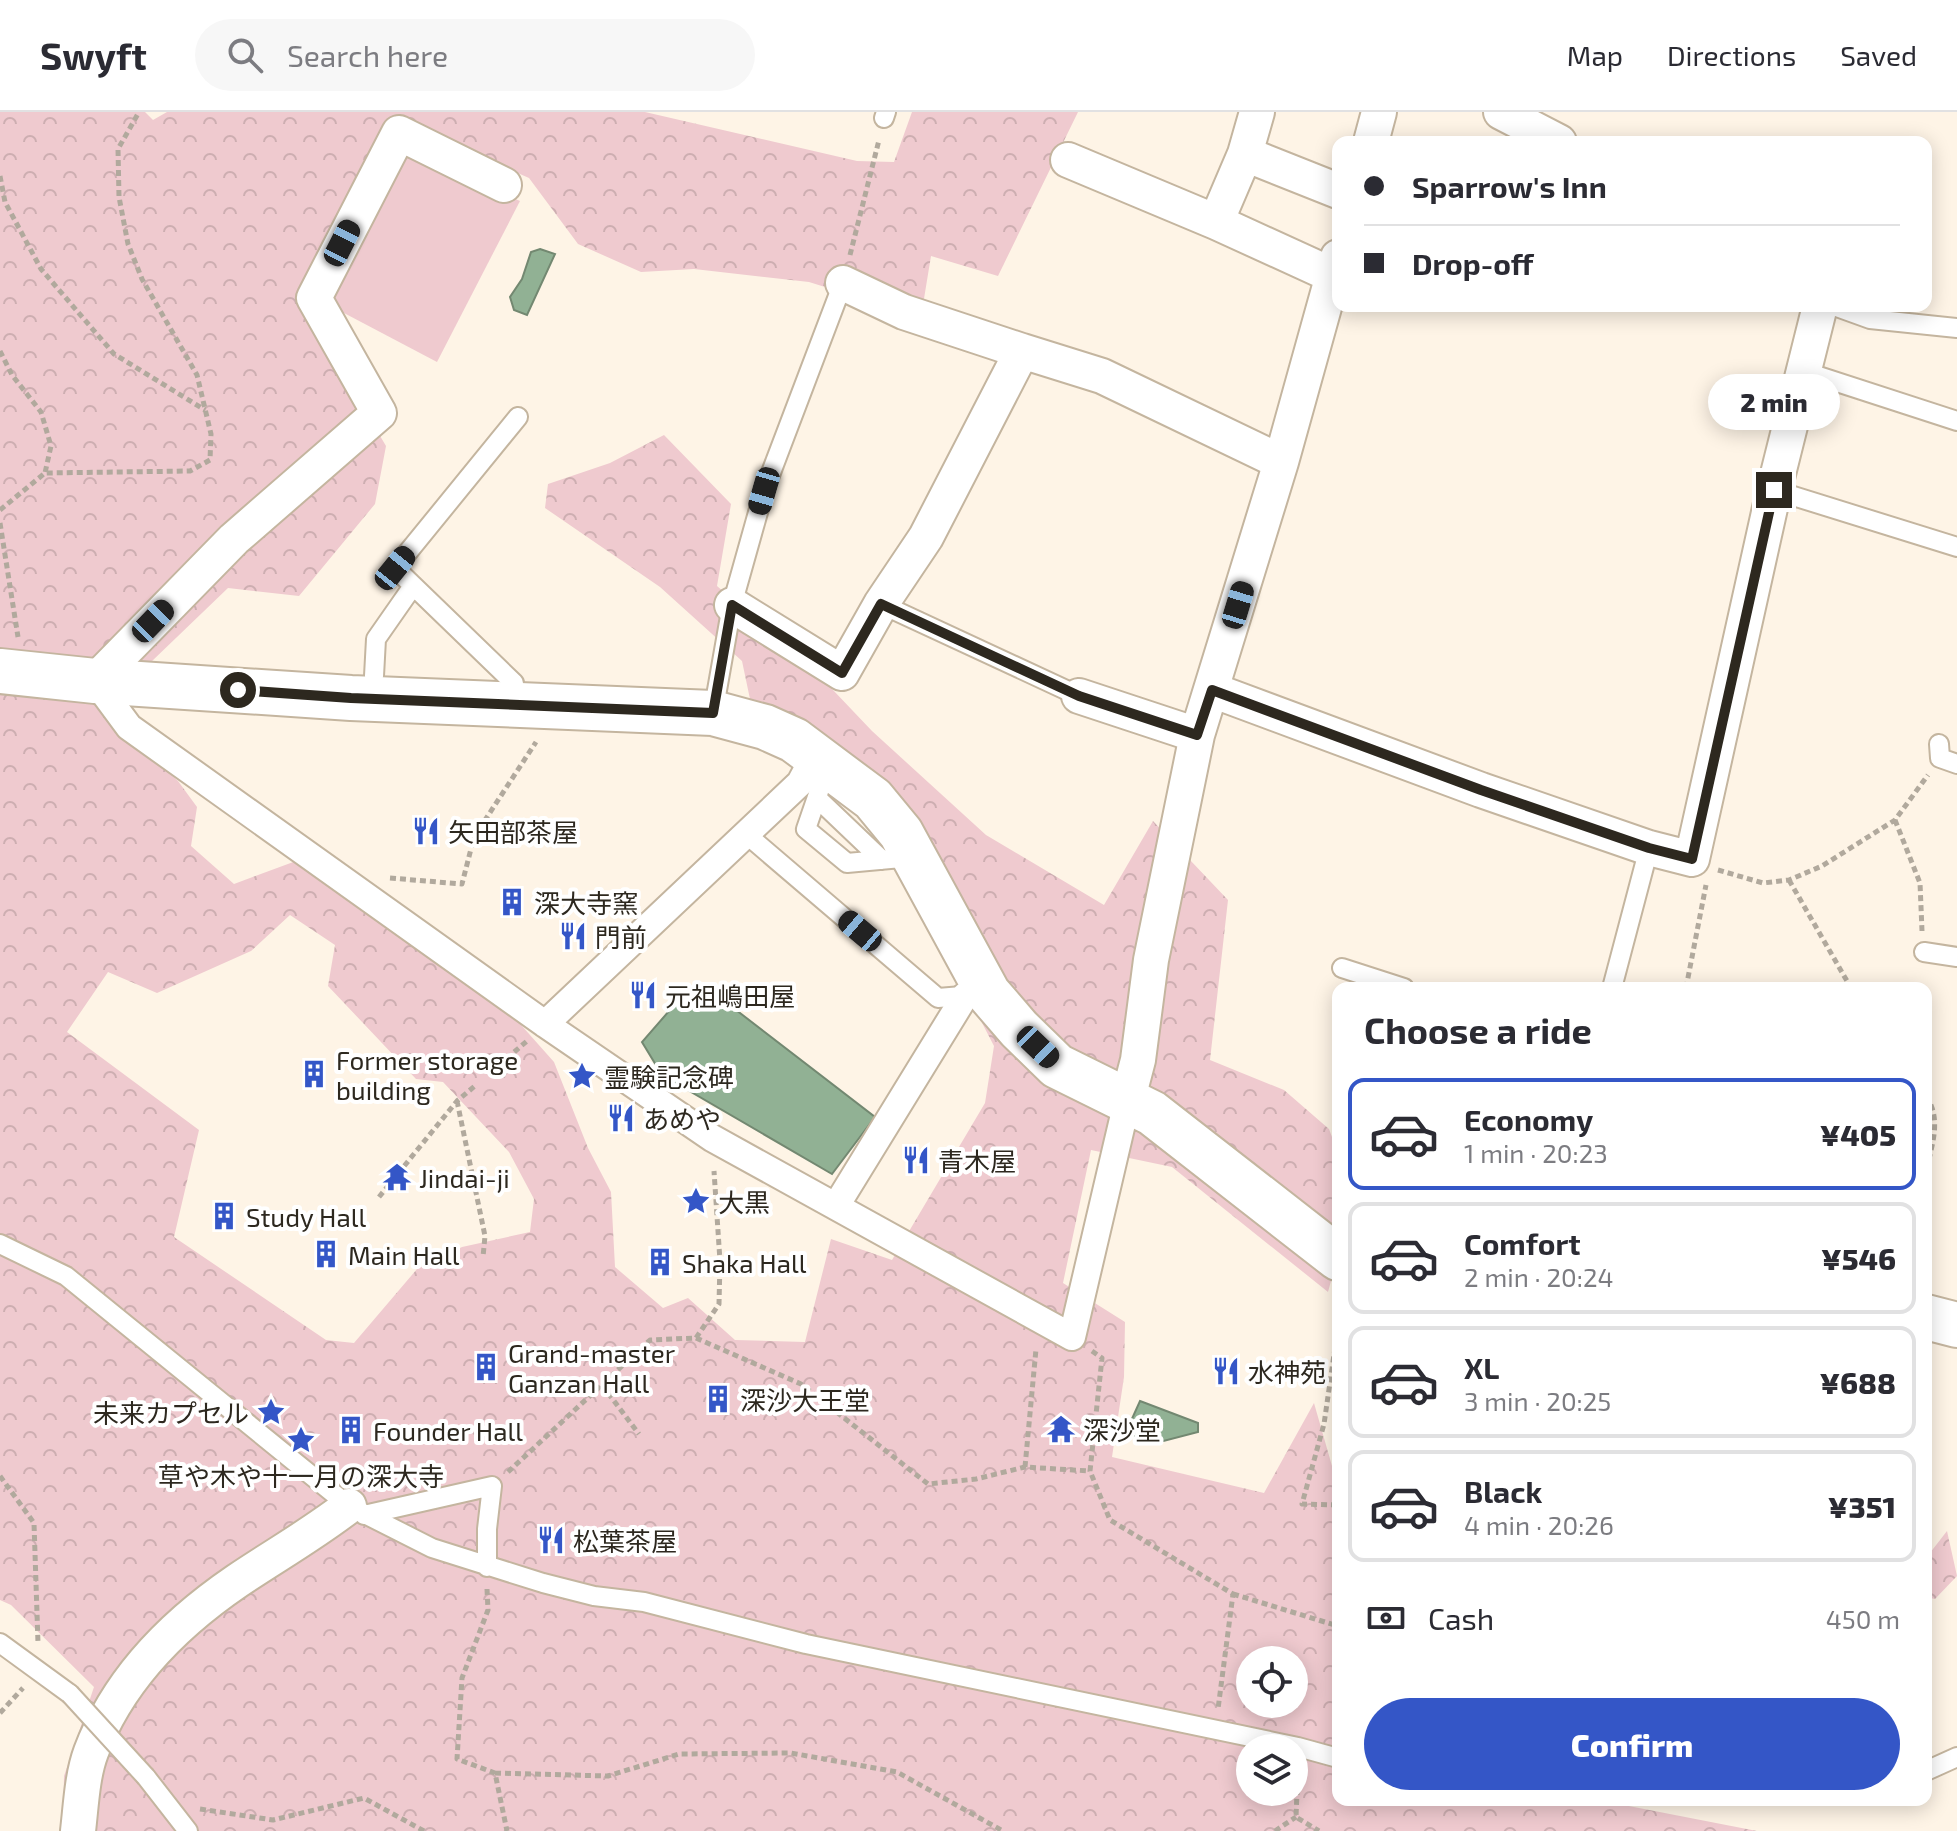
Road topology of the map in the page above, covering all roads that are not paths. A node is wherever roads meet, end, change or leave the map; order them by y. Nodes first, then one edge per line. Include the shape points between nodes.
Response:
1 (1257, 112) edge
2 (1379, 112) edge
3 (1501, 112) edge
4 (1555, 131) edge
5 (1373, 136) edge
6 (1245, 154) junction
7 (1068, 160) dead end
8 (504, 185) dead end
9 (1332, 189) edge
10 (1216, 222) junction
11 (1332, 265) edge
12 (1332, 277) edge
13 (843, 283) joint
14 (1818, 312) edge
15 (1851, 312) edge
16 (1957, 328) edge
17 (1022, 351) junction
18 (1803, 371) junction
19 (518, 417) dead end
20 (1957, 421) edge
21 (1281, 462) junction
22 (1774, 490) junction
23 (1957, 547) edge
24 (413, 586) junction
25 (881, 604) junction
26 (732, 605) junction
27 (15, 673) edge
28 (374, 676) dead end
29 (95, 681) junction
30 (1212, 690) junction
31 (1079, 696) joint
32 (513, 705) junction
33 (713, 713) junction
34 (1197, 735) junction
35 (820, 772) junction
36 (746, 834) junction
37 (1649, 848) junction
38 (898, 859) junction
39 (1924, 952) road end
40 (1957, 957) edge
41 (1342, 968) dead end
42 (1385, 982) edge
43 (1614, 982) edge
44 (976, 994) junction
45 (545, 1024) junction
46 (1127, 1102) junction
47 (836, 1206) junction
48 (0, 1244) edge
49 (1332, 1253) edge
50 (1932, 1319) edge
51 (1957, 1325) edge
52 (357, 1510) junction
53 (487, 1567) junction
54 (0, 1643) edge
55 (1332, 1756) edge
56 (1957, 1757) edge
57 (1932, 1768) edge
58 (78, 1831) edge
59 (188, 1831) edge

1 - 6 street
2 - 5 street
3 - 4 street
6 - 9 street
6 - 10 street
7 - 10 street
8 - 29 street via 399,133 314,298 379,413 234,539
10 - 11 street
12 - 21 street
13 - 17 street via 904,312
13 - 26 lane via 764,491
14 - 18 street
15 - 16 lane via 1870,319
17 - 21 street via 1102,376
17 - 25 street via 926,537
18 - 20 lane
18 - 22 street
19 - 24 lane via 395,568
21 - 30 street
22 - 23 lane
22 - 37 street via 1701,864
24 - 28 lane via 376,639
24 - 32 lane via 514,683
25 - 26 street via 842,673
25 - 31 lane
26 - 33 lane
27 - 29 street
29 - 32 street
29 - 45 street via 129,727
30 - 34 street
30 - 37 street
31 - 34 street
32 - 33 street
33 - 35 street via 794,740
34 - 46 street
35 - 36 street via 800,783
35 - 38 street via 873,799 901,833
35 - 38 lane via 806,829 847,863
36 - 44 lane via 938,998
36 - 45 street
37 - 43 lane
38 - 44 street
39 - 40 lane
41 - 42 lane
44 - 46 street via 1057,1066
44 - 47 street
45 - 47 street via 712,1138
46 - 47 street via 1072,1337
46 - 49 street via 1152,1113
48 - 52 lane via 66,1276
50 - 51 street
52 - 53 lane via 432,1548
52 - 53 lane via 492,1486
52 - 58 street via 236,1582 137,1670 91,1753
53 - 55 lane via 806,1644
54 - 59 lane, bridge via 70,1694
56 - 57 lane

